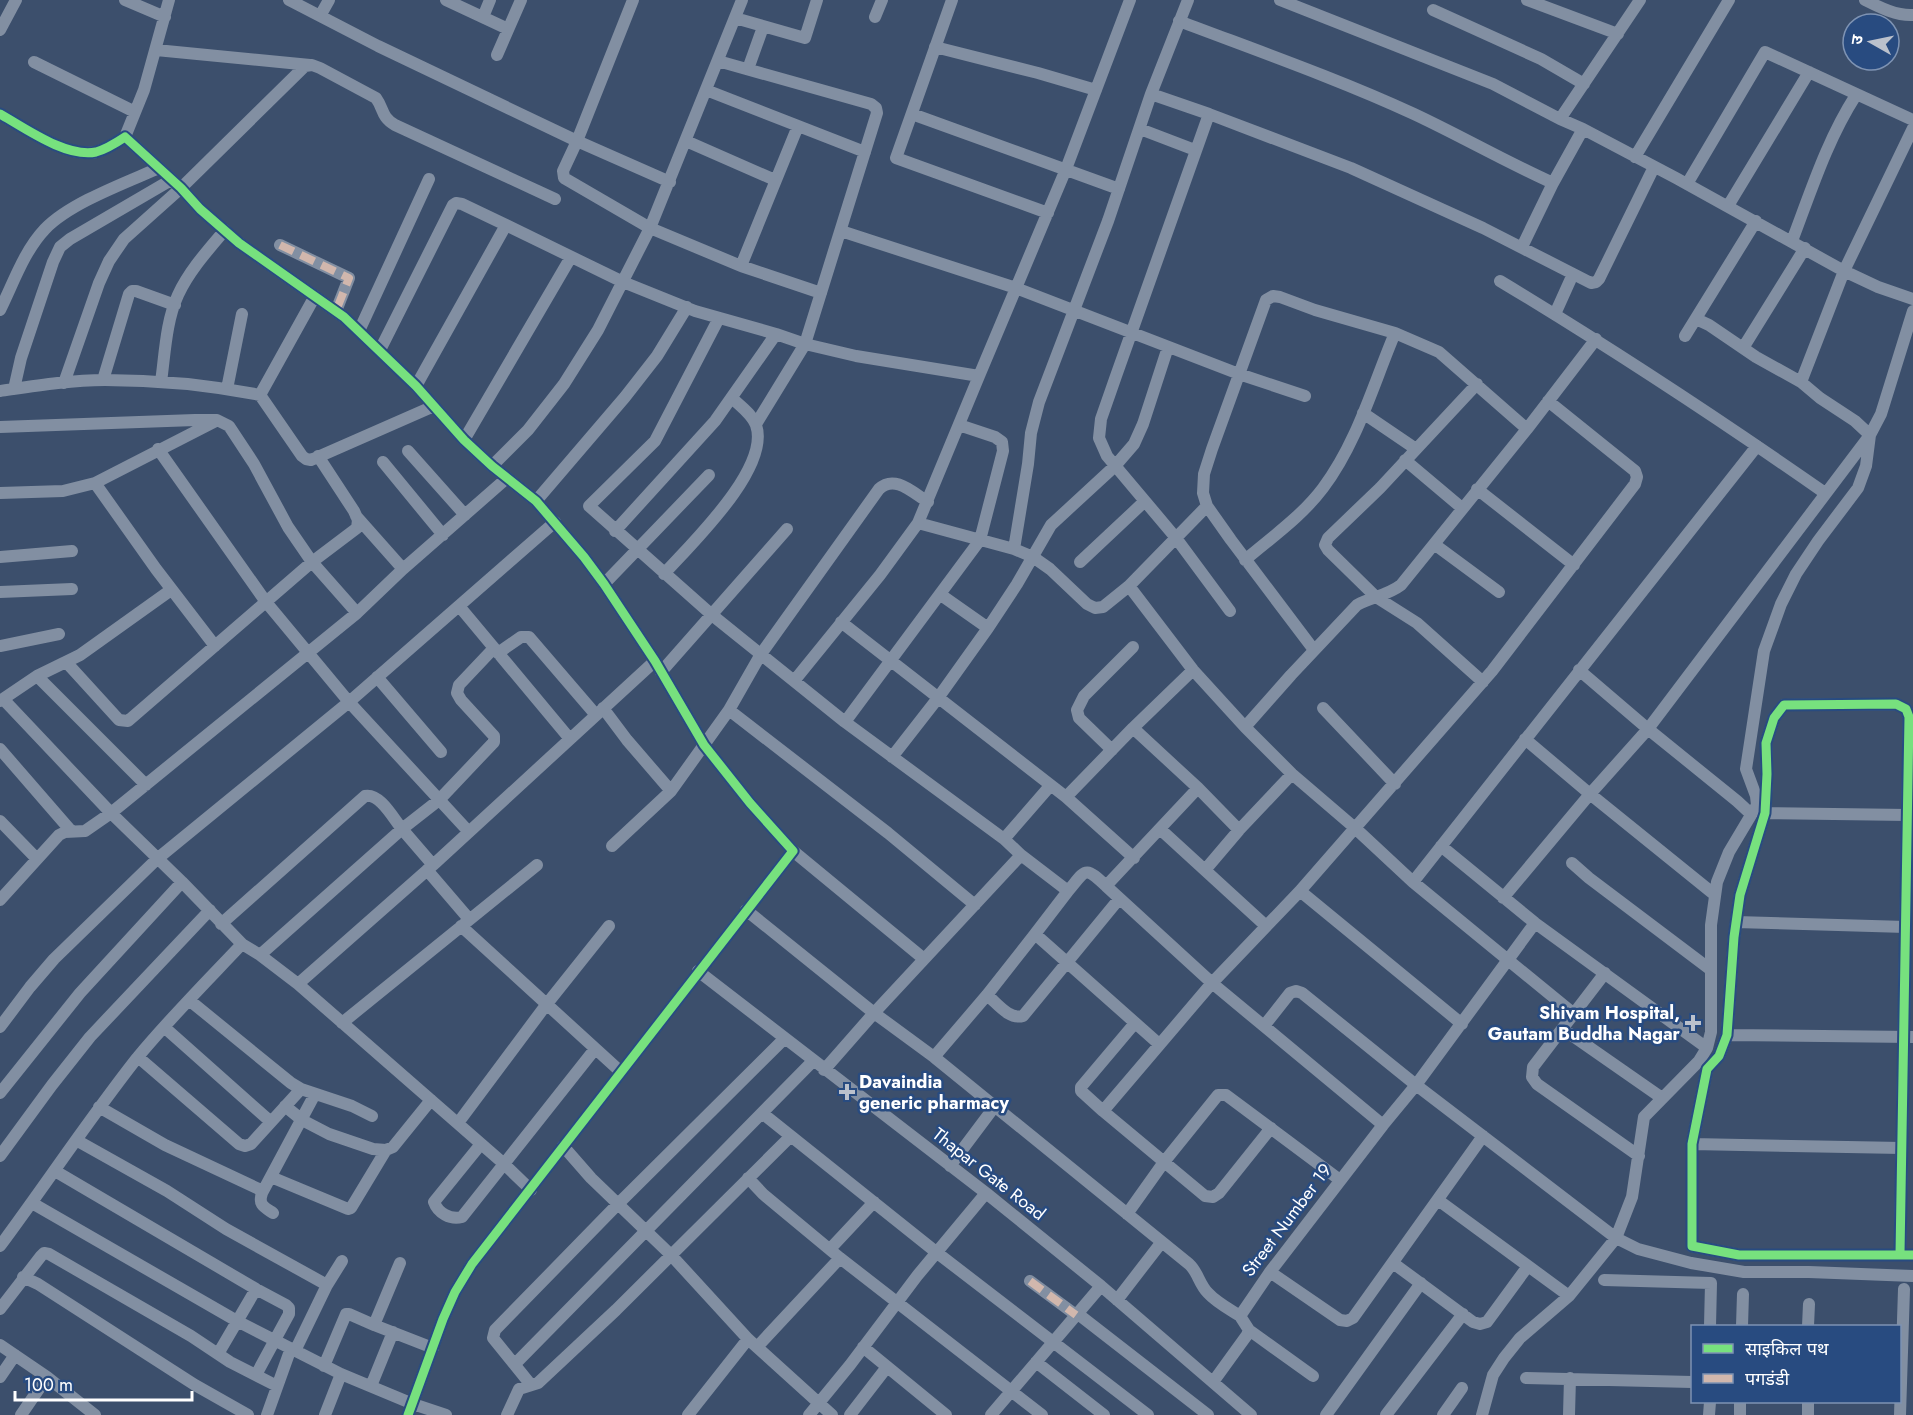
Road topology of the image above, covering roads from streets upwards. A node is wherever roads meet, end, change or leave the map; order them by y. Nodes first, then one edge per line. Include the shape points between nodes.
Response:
1 (16, 0) edge
2 (124, 0) edge
3 (170, 0) edge
4 (289, 0) edge
5 (329, 0) edge
6 (446, 0) edge
7 (490, 0) edge
8 (521, 0) edge
9 (633, 0) edge
10 (742, 0) edge
11 (817, 0) edge
12 (882, 0) edge
13 (952, 0) edge
14 (1130, 0) edge
15 (1188, 0) edge
16 (1280, 0) edge
17 (1527, 0) edge
18 (1640, 0) edge
19 (1729, 0) edge
20 (1864, 0) edge
21 (1433, 10) dead end
22 (1913, 15) edge
23 (320, 16) junction
24 (165, 17) junction
25 (483, 17) junction
26 (875, 17) dead end
27 (735, 18) junction
28 (1179, 21) junction
29 (763, 27) junction
30 (508, 29) junction
31 (0, 30) edge
32 (1618, 34) junction
33 (935, 47) junction
34 (156, 50) junction
35 (497, 55) dead end
36 (718, 61) junction
37 (34, 62) dead end
38 (312, 65) junction
39 (748, 69) junction
40 (1809, 72) junction
41 (1584, 84) junction
42 (706, 90) junction
43 (1096, 90) junction
44 (1151, 94) junction
45 (1856, 95) junction
46 (135, 112) junction
47 (0, 114) edge
48 (912, 114) junction
49 (1209, 114) junction
50 (1560, 119) junction
51 (1913, 120) edge
52 (798, 126) junction
53 (1913, 128) edge
54 (1140, 129) junction
55 (1583, 129) junction
56 (125, 136) junction
57 (577, 141) junction
58 (686, 141) junction
59 (1195, 150) junction
60 (865, 152) junction
61 (1635, 156) junction
62 (1654, 166) junction
63 (159, 168) junction
64 (1066, 169) junction
65 (429, 179) dead end
66 (775, 180) junction
67 (670, 182) junction
68 (1554, 183) junction
69 (176, 184) junction
70 (1687, 184) junction
71 (1119, 189) junction
72 (555, 198) dead end
73 (1728, 206) junction
74 (1048, 213) junction
75 (1756, 221) junction
76 (506, 225) junction
77 (650, 228) junction
78 (225, 230) junction
79 (841, 231) junction
80 (1792, 241) junction
81 (280, 245) dead end
82 (1522, 247) junction
83 (1805, 248) junction
84 (571, 257) junction
85 (741, 266) junction
86 (1844, 271) junction
87 (1573, 274) junction
88 (1500, 281) dead end
89 (623, 282) junction
90 (1016, 288) junction
91 (821, 293) junction
92 (315, 296) junction
93 (1913, 300) edge
94 (1, 305) edge
95 (175, 305) junction
96 (687, 307) junction
97 (336, 311) junction
98 (1074, 311) junction
99 (1913, 311) edge
100 (242, 314) dead end
101 (1556, 314) junction
102 (719, 318) junction
103 (1696, 319) junction
104 (359, 331) junction
105 (1131, 332) junction
106 (1395, 333) junction
107 (776, 334) junction
108 (1685, 336) dead end
109 (1596, 339) junction
110 (805, 344) junction
111 (1168, 347) junction
112 (1743, 348) junction
113 (380, 350) junction
114 (1239, 374) junction
115 (979, 376) junction
116 (103, 380) junction
117 (161, 382) junction
118 (1801, 382) junction
119 (64, 383) junction
120 (1477, 384) junction
121 (416, 386) junction
122 (14, 389) junction
123 (227, 389) junction
124 (0, 391) edge
125 (260, 395) junction
126 (1305, 396) dead end
127 (732, 399) junction
128 (1548, 401) junction
129 (434, 406) junction
130 (1363, 413) junction
131 (217, 420) junction
132 (756, 424) junction
133 (959, 425) junction
134 (0, 427) edge
135 (1527, 429) junction
136 (1870, 435) junction
137 (464, 440) junction
138 (1757, 446) junction
139 (158, 449) junction
140 (1416, 449) junction
141 (408, 451) dead end
142 (318, 456) junction
143 (1406, 460) junction
144 (383, 462) dead end
145 (492, 466) junction
146 (1116, 466) junction
147 (709, 475) dead end
148 (507, 478) junction
149 (95, 483) junction
150 (1477, 489) junction
151 (0, 493) edge
152 (1825, 493) junction
153 (536, 501) junction
154 (1145, 501) junction
155 (928, 502) junction
156 (1207, 506) junction
157 (1462, 508) junction
158 (465, 515) junction
159 (356, 516) junction
160 (555, 522) junction
161 (918, 523) junction
162 (787, 529) dead end
163 (615, 531) junction
164 (443, 534) junction
165 (1176, 538) junction
166 (980, 540) junction
167 (1434, 544) junction
168 (1014, 549) junction
169 (637, 550) junction
170 (72, 551) dead end
171 (1033, 556) junction
172 (0, 557) edge
173 (1245, 560) junction
174 (312, 562) junction
175 (1080, 562) dead end
176 (1574, 565) junction
177 (403, 569) junction
178 (664, 574) junction
179 (604, 584) junction
180 (1130, 586) junction
181 (72, 588) dead end
182 (171, 590) junction
183 (0, 592) edge
184 (1499, 592) dead end
185 (941, 595) junction
186 (1376, 597) junction
187 (266, 602) junction
188 (459, 606) junction
189 (1230, 611) dead end
190 (357, 613) junction
191 (712, 615) junction
192 (841, 622) junction
193 (988, 628) junction
194 (59, 634) dead end
195 (215, 645) junction
196 (0, 646) edge
197 (1133, 647) dead end
198 (496, 650) junction
199 (1314, 650) junction
200 (308, 653) junction
201 (761, 654) junction
202 (890, 660) junction
203 (67, 663) junction
204 (658, 667) junction
205 (1192, 670) junction
206 (1579, 670) junction
207 (37, 676) junction
208 (377, 677) junction
209 (794, 681) junction
210 (1483, 682) junction
211 (938, 698) junction
212 (2, 700) edge
213 (349, 702) junction
214 (1323, 708) dead end
215 (729, 710) junction
216 (599, 712) junction
217 (845, 722) junction
218 (1245, 727) junction
219 (1132, 728) junction
220 (1648, 729) junction
221 (570, 739) junction
222 (1525, 739) junction
223 (704, 745) junction
224 (0, 749) edge
225 (1112, 750) junction
226 (441, 752) dead end
227 (892, 757) junction
228 (1292, 774) junction
229 (1395, 784) junction
230 (146, 785) junction
231 (1050, 786) junction
232 (1198, 788) junction
233 (671, 791) junction
234 (1590, 794) junction
235 (1065, 798) junction
236 (439, 800) junction
237 (111, 813) junction
238 (1765, 813) junction
239 (1751, 814) junction
240 (1908, 815) junction
241 (0, 821) edge
242 (1355, 828) junction
243 (402, 829) junction
244 (1160, 829) junction
245 (1239, 831) junction
246 (72, 832) junction
247 (469, 832) junction
248 (1004, 839) junction
249 (612, 846) dead end
250 (1442, 846) junction
251 (793, 851) junction
252 (1021, 855) junction
253 (1134, 858) junction
254 (37, 859) junction
255 (157, 859) junction
256 (1572, 863) dead end
257 (537, 865) dead end
258 (430, 867) junction
259 (1205, 870) junction
260 (182, 882) junction
261 (1413, 882) junction
262 (1106, 886) junction
263 (1068, 891) junction
264 (1300, 891) junction
265 (1715, 895) junction
266 (1503, 898) junction
267 (1119, 899) junction
268 (0, 900) edge
269 (975, 905) junction
270 (210, 910) junction
271 (746, 910) junction
272 (465, 922) junction
273 (1535, 922) junction
274 (1736, 922) junction
275 (221, 924) junction
276 (609, 926) dead end
277 (1266, 926) junction
278 (1906, 927) junction
279 (1035, 934) junction
280 (242, 944) junction
281 (260, 954) junction
282 (924, 959) junction
283 (1508, 961) junction
284 (1066, 962) junction
285 (1711, 970) junction
286 (698, 971) junction
287 (1605, 973) junction
288 (1212, 983) junction
289 (298, 984) junction
290 (987, 995) junction
291 (189, 1000) junction
292 (546, 1005) junction
293 (874, 1012) junction
294 (1574, 1014) junction
295 (342, 1023) junction
296 (1135, 1023) junction
297 (1462, 1024) junction
298 (1264, 1026) junction
299 (0, 1027) edge
300 (164, 1027) junction
301 (1563, 1029) junction
302 (1728, 1035) junction
303 (1909, 1037) edge
304 (784, 1039) junction
305 (1159, 1044) junction
306 (1707, 1048) junction
307 (595, 1049) junction
308 (138, 1057) junction
309 (934, 1058) junction
310 (813, 1061) junction
311 (824, 1070) junction
312 (621, 1072) junction
313 (1416, 1085) junction
314 (301, 1089) junction
315 (0, 1093) edge
316 (315, 1094) junction
317 (1662, 1098) junction
318 (431, 1100) junction
319 (285, 1106) junction
320 (995, 1106) junction
321 (99, 1107) junction
322 (1103, 1112) junction
323 (762, 1113) junction
324 (372, 1116) dead end
325 (302, 1120) junction
326 (271, 1122) junction
327 (458, 1123) junction
328 (1383, 1125) junction
329 (1271, 1128) junction
330 (791, 1136) junction
331 (1483, 1136) junction
332 (76, 1140) junction
333 (481, 1144) junction
334 (1692, 1144) junction
335 (563, 1146) junction
336 (1902, 1148) junction
337 (386, 1150) junction
338 (0, 1156) edge
339 (1639, 1156) junction
340 (1164, 1162) junction
341 (503, 1163) junction
342 (950, 1166) junction
343 (55, 1171) junction
344 (271, 1177) junction
345 (748, 1178) junction
346 (1340, 1180) junction
347 (531, 1190) junction
348 (263, 1191) junction
349 (986, 1193) junction
350 (1438, 1200) junction
351 (874, 1202) junction
352 (32, 1203) junction
353 (618, 1204) junction
354 (273, 1213) dead end
355 (1127, 1214) junction
356 (645, 1229) junction
357 (1617, 1238) junction
358 (1161, 1243) junction
359 (0, 1246) edge
360 (936, 1252) junction
361 (835, 1254) junction
362 (1907, 1254) edge
363 (671, 1255) junction
364 (342, 1261) dead end
365 (400, 1263) dead end
366 (1393, 1263) junction
367 (1528, 1266) junction
368 (1270, 1272) junction
369 (1913, 1276) edge
370 (23, 1277) junction
371 (1604, 1280) dead end
372 (1030, 1281) dead end
373 (1421, 1283) junction
374 (327, 1286) junction
375 (1101, 1286) junction
376 (256, 1289) junction
377 (1904, 1289) dead end
378 (1743, 1294) dead end
379 (1569, 1296) junction
380 (1117, 1300) junction
381 (896, 1303) junction
382 (1809, 1304) dead end
383 (0, 1309) edge
384 (1463, 1314) junction
385 (1077, 1315) junction
386 (1240, 1316) junction
387 (237, 1321) junction
388 (374, 1324) junction
389 (1710, 1325) edge
390 (1742, 1325) edge
391 (1808, 1325) edge
392 (1249, 1330) junction
393 (393, 1332) junction
394 (274, 1339) junction
395 (1053, 1341) junction
396 (752, 1343) junction
397 (0, 1345) edge
398 (863, 1347) junction
399 (433, 1348) junction
400 (293, 1349) junction
401 (218, 1354) junction
402 (15, 1355) junction
403 (1036, 1362) junction
404 (515, 1364) junction
405 (324, 1366) junction
406 (887, 1367) junction
407 (341, 1374) junction
408 (256, 1375) junction
409 (1313, 1376) dead end
410 (0, 1377) edge
411 (47, 1377) junction
412 (1526, 1378) dead end
413 (1570, 1378) junction
414 (1213, 1382) junction
415 (1691, 1382) edge
416 (1901, 1384) edge
417 (531, 1385) junction
418 (277, 1386) junction
419 (371, 1386) junction
420 (1462, 1388) dead end
421 (1012, 1392) junction
422 (818, 1402) junction
423 (410, 1409) edge
424 (994, 1414) edge
425 (21, 1415) edge
426 (95, 1415) edge
427 (248, 1415) edge
428 (267, 1415) edge
429 (325, 1415) edge
430 (446, 1415) edge
431 (507, 1415) edge
432 (688, 1415) edge
433 (809, 1415) edge
434 (832, 1415) edge
435 (850, 1415) edge
436 (946, 1415) edge
437 (1042, 1415) edge
438 (1104, 1415) edge
439 (1148, 1415) edge
440 (1208, 1415) edge
441 (1251, 1415) edge
442 (1326, 1415) edge
443 (1386, 1415) edge
444 (1443, 1415) edge
445 (1482, 1415) edge
446 (1569, 1415) edge

1 - 31 street
2 - 24 street
3 - 24 street
4 - 23 street
5 - 23 street
6 - 25 street
7 - 25 street
8 - 30 street
9 - 57 street
10 - 27 street
11 - 29 street via 805,38
12 - 26 street
13 - 33 street
14 - 43 street
15 - 28 street
16 - 50 street via 1493,84
17 - 32 street
18 - 32 street
19 - 61 street
20 - 22 street
21 - 41 street via 1541,59
23 - 57 street
24 - 34 street
25 - 30 street
27 - 29 street
27 - 36 street
28 - 44 street
28 - 68 street via 1403,109
29 - 39 street
30 - 35 street
32 - 41 street
33 - 43 street
33 - 48 street
34 - 38 street
34 - 46 street
36 - 39 street
36 - 42 street
37 - 46 street
38 - 69 street via 305,66
38 - 72 street via 376,98 387,120 395,125
39 - 60 street via 876,108
40 - 45 street
40 - 70 street via 1765,52
40 - 73 street
41 - 50 street
42 - 52 street
42 - 58 street
43 - 64 street
44 - 49 street
44 - 54 street
45 - 51 street
45 - 80 street via 1816,174
46 - 56 street
47 - 56 street via 72,151 94,152
48 - 64 street
48 - 74 street via 896,158
49 - 59 street
49 - 82 street via 1351,168
50 - 55 street
52 - 60 street
52 - 66 street
53 - 86 street
54 - 59 street
54 - 71 street
55 - 61 street
55 - 68 street
56 - 63 street
57 - 67 street
57 - 77 street via 563,171 564,178
58 - 66 street
58 - 67 street
59 - 105 street
60 - 79 street
61 - 62 street
62 - 70 street
62 - 87 street via 1599,279 1591,283
63 - 69 street
63 - 94 street via 63,213 30,248
64 - 71 street
64 - 74 street
65 - 104 street
66 - 85 street
67 - 77 street
68 - 82 street
69 - 78 street
69 - 119 street via 124,239 109,261
69 - 122 street via 70,239 60,248
70 - 73 street
71 - 98 street
73 - 75 street
74 - 90 street
75 - 80 street
75 - 103 street
76 - 84 street
76 - 113 street via 462,204 453,205
76 - 121 street
77 - 85 street
77 - 89 street
78 - 92 street
78 - 95 street via 192,270
79 - 90 street
79 - 91 street
80 - 83 street
81 - 97 street via 349,278
82 - 87 street
83 - 86 street
83 - 112 street
84 - 89 street
84 - 137 street
85 - 91 street
86 - 93 street
86 - 118 street
87 - 101 street
88 - 101 street
89 - 96 street
89 - 145 street via 564,384 528,430
90 - 98 street
90 - 115 street
91 - 110 street
92 - 97 street
92 - 125 street
95 - 116 street via 136,291 129,294
95 - 117 street
96 - 102 street
96 - 153 street via 657,356
97 - 104 street
98 - 105 street
98 - 168 street via 1031,433
99 - 136 street via 1881,414
100 - 123 street
101 - 109 street
102 - 107 street
102 - 163 street via 655,441 589,506
103 - 108 street
103 - 112 street
104 - 113 street
105 - 111 street
105 - 146 street via 1101,419 1099,438
106 - 114 street via 1273,296 1266,300
106 - 120 street via 1439,352
106 - 130 street
107 - 110 street
107 - 127 street
109 - 128 street
109 - 138 street
110 - 115 street
110 - 132 street
111 - 114 street
111 - 146 street via 1143,424 1134,444
112 - 118 street
113 - 121 street
114 - 126 street
114 - 156 street via 1204,474
115 - 133 street
116 - 117 street
116 - 119 street
117 - 123 street
118 - 136 street
119 - 122 street
120 - 135 street
120 - 140 street
121 - 129 street
122 - 124 street
123 - 125 street
125 - 142 street via 302,456 311,460
127 - 132 street
127 - 163 street
128 - 135 street
128 - 176 street via 1635,471 1637,477
129 - 137 street
129 - 142 street
130 - 140 street
130 - 173 street via 1323,488 1300,514
131 - 134 street
131 - 139 street
131 - 174 street via 234,433
132 - 178 street via 754,456 743,480
133 - 155 street
133 - 166 street via 1002,442
135 - 150 street
136 - 152 street
136 - 239 street via 1858,488 1796,574 1764,651 1746,769 1757,805
137 - 145 street
138 - 152 street
138 - 206 street
139 - 149 street
139 - 187 street
140 - 143 street
141 - 158 street
142 - 159 street
143 - 157 street
143 - 186 street via 1325,545
144 - 164 street
145 - 148 street
146 - 154 street
146 - 171 street via 1051,525
147 - 169 street
148 - 153 street
148 - 158 street
149 - 151 street via 63,491
149 - 182 street
150 - 157 street
150 - 176 street
152 - 220 street
153 - 160 street
154 - 165 street
154 - 175 street
155 - 161 street
155 - 201 street via 897,483 879,489
156 - 165 street
156 - 173 street
157 - 167 street
158 - 164 street
159 - 174 street via 357,528
159 - 177 street
160 - 179 street
160 - 188 street
161 - 166 street
161 - 192 street
162 - 191 street
163 - 169 street
164 - 177 street
165 - 180 street
165 - 189 street
166 - 168 street
166 - 185 street
167 - 184 street
167 - 186 street via 1401,585
168 - 171 street
169 - 178 street
169 - 179 street
170 - 172 street
171 - 180 street via 1095,608 1103,607
171 - 193 street
173 - 199 street
174 - 187 street
174 - 190 street
176 - 210 street
177 - 190 street
178 - 191 street
179 - 204 street
180 - 205 street
181 - 183 street
182 - 195 street
182 - 203 street
185 - 193 street
185 - 202 street
186 - 199 street via 1357,606
186 - 210 street via 1417,623
187 - 195 street
187 - 200 street
188 - 198 street
188 - 208 street
190 - 200 street
191 - 201 street
191 - 204 street
192 - 202 street
192 - 209 street
193 - 211 street
194 - 196 street
195 - 203 street via 123,722
197 - 225 street via 1084,696 1077,710 1079,718
198 - 216 street via 529,637
198 - 221 street
198 - 236 street via 459,685 457,693 494,736 494,742
199 - 218 street
200 - 213 street
200 - 230 street
201 - 209 street
201 - 215 street
202 - 211 street
202 - 217 street
203 - 207 street
204 - 216 street
204 - 223 street
205 - 218 street
205 - 219 street
206 - 220 street
206 - 222 street
207 - 212 street
207 - 230 street
208 - 213 street
208 - 226 street
209 - 217 street
210 - 229 street
211 - 227 street
211 - 231 street
212 - 237 street
213 - 236 street
213 - 255 street
214 - 229 street
215 - 223 street
215 - 269 street
216 - 221 street
216 - 233 street
217 - 227 street
218 - 228 street
219 - 225 street
219 - 232 street
220 - 234 street
220 - 239 street
221 - 247 street
222 - 234 street
222 - 250 street
223 - 233 street
223 - 251 street
224 - 246 street
225 - 235 street
227 - 248 street
228 - 242 street
228 - 245 street
229 - 242 street
230 - 237 street
231 - 235 street
231 - 248 street
232 - 244 street
232 - 245 street
233 - 249 street
234 - 265 street
234 - 266 street
235 - 253 street
236 - 243 street
236 - 247 street
237 - 246 street via 85,831
237 - 255 street
238 - 240 street
238 - 240 street via 1766,742 1774,718 1784,705 1896,704 1906,709 1909,717
238 - 274 street via 1740,895
239 - 265 street via 1729,852
240 - 278 street
241 - 254 street
242 - 261 street
242 - 264 street
243 - 258 street
243 - 275 street via 377,798 365,796
243 - 281 street
244 - 253 street
244 - 259 street
245 - 259 street
246 - 254 street via 59,835
247 - 258 street
248 - 252 street
250 - 261 street
250 - 266 street
251 - 271 street
251 - 282 street
252 - 263 street
252 - 269 street
253 - 262 street
254 - 268 street
255 - 260 street
255 - 299 street via 54,959
256 - 285 street
257 - 272 street
258 - 272 street
258 - 289 street
259 - 277 street
260 - 270 street
260 - 315 street via 80,993
261 - 283 street
262 - 263 street via 1088,872
262 - 267 street
263 - 279 street
264 - 277 street
264 - 297 street
265 - 285 street
266 - 273 street
267 - 284 street
267 - 288 street
269 - 282 street
270 - 275 street
270 - 338 street via 90,1037
271 - 286 street
271 - 293 street
272 - 292 street
272 - 295 street
273 - 283 street, Street Number 19
273 - 287 street
274 - 278 street
274 - 302 street
275 - 280 street
276 - 292 street
277 - 288 street
278 - 303 street
279 - 284 street
279 - 290 street
280 - 281 street
280 - 291 street
281 - 289 street
282 - 293 street
283 - 294 street
283 - 297 street, Street Number 19
284 - 290 street via 1023,1017 1010,1015
284 - 296 street
285 - 306 street
286 - 304 street, Thapar Gate Road
286 - 312 street
287 - 294 street
287 - 306 street
288 - 298 street
288 - 305 street
289 - 295 street
290 - 309 street
291 - 300 street
291 - 314 street
292 - 307 street
292 - 327 street
293 - 309 street
293 - 311 street
294 - 301 street
295 - 318 street
296 - 305 street
296 - 322 street via 1081,1087
297 - 313 street, Street Number 19
298 - 313 street via 1290,993 1302,993
298 - 328 street
300 - 308 street
300 - 326 street
301 - 317 street
301 - 339 street via 1533,1067 1532,1077
302 - 303 street
302 - 334 street via 1719,1056 1707,1069
303 - 336 street
304 - 310 street, Thapar Gate Road
304 - 353 street
305 - 322 street
306 - 317 street
307 - 312 street
307 - 341 street
308 - 321 street
308 - 326 street via 238,1144 251,1143
309 - 320 street
310 - 311 street, Thapar Gate Road
310 - 323 street
311 - 342 street, Thapar Gate Road
312 - 335 street
313 - 328 street, Street Number 19
313 - 331 street
314 - 316 street
314 - 319 street
316 - 324 street
316 - 325 street
317 - 339 street via 1644,1116
318 - 327 street
318 - 337 street via 393,1147
319 - 325 street
319 - 326 street
320 - 342 street
320 - 355 street
321 - 332 street
321 - 348 street via 165,1145
322 - 340 street
323 - 330 street
323 - 356 street
325 - 337 street via 329,1134
325 - 344 street
327 - 333 street
328 - 346 street, Street Number 19
329 - 340 street via 1226,1095 1218,1095
329 - 340 street via 1213,1197 1205,1196
329 - 346 street
330 - 345 street
330 - 351 street
331 - 350 street
331 - 357 street
332 - 343 street
332 - 374 street
333 - 341 street
333 - 341 street via 436,1197 435,1206 441,1212 451,1218 462,1217
334 - 336 street
334 - 362 street via 1692,1246 1739,1255
335 - 347 street
335 - 353 street
336 - 362 street
337 - 344 street via 348,1209
339 - 357 street via 1632,1197
340 - 355 street
341 - 347 street
342 - 349 street, Thapar Gate Road
343 - 352 street
343 - 376 street
344 - 348 street
345 - 361 street
345 - 363 street
346 - 368 street, Street Number 19
347 - 399 street via 472,1264 443,1319
348 - 354 street via 261,1205
349 - 360 street
349 - 375 street, Thapar Gate Road
350 - 366 street
350 - 367 street
351 - 360 street
351 - 361 street
352 - 359 street
352 - 387 street
353 - 356 street
353 - 404 street via 495,1330 493,1338
355 - 358 street
356 - 363 street
356 - 404 street
357 - 369 street via 1638,1249 1744,1272
357 - 379 street
358 - 380 street
358 - 386 street via 1195,1269 1209,1294
360 - 381 street
360 - 395 street
361 - 381 street
361 - 396 street
363 - 396 street
363 - 417 street via 573,1351
364 - 374 street
365 - 388 street
366 - 368 street via 1347,1321
366 - 373 street
367 - 379 street
367 - 384 street via 1487,1322 1473,1322
368 - 386 street, Street Number 19
370 - 383 street
370 - 401 street via 44,1253 49,1254
370 - 427 street
371 - 389 street via 1711,1283
372 - 385 street
373 - 384 street
373 - 442 street
374 - 400 street
375 - 380 street, Thapar Gate Road
375 - 385 street
376 - 387 street
376 - 394 street via 289,1308
377 - 416 street
378 - 390 street
379 - 445 street via 1520,1338 1504,1358 1493,1375
380 - 414 street, Thapar Gate Road
381 - 398 street
381 - 421 street
382 - 391 street
384 - 443 street
385 - 395 street
385 - 440 street
386 - 392 street
387 - 394 street
387 - 401 street
388 - 393 street
388 - 405 street via 346,1314
392 - 409 street
392 - 414 street
393 - 399 street
393 - 419 street
394 - 400 street
394 - 408 street
395 - 403 street
395 - 439 street
396 - 422 street
396 - 432 street
397 - 402 street
398 - 406 street
398 - 422 street
399 - 423 street
400 - 405 street
400 - 418 street
401 - 408 street
402 - 410 street
402 - 411 street
403 - 421 street
403 - 438 street
404 - 417 street
405 - 407 street
406 - 435 street
406 - 436 street
407 - 419 street
407 - 429 street
408 - 418 street
411 - 425 street
411 - 426 street
412 - 413 street
413 - 415 street
413 - 446 street
414 - 441 street, Thapar Gate Road
417 - 431 street via 519,1389
418 - 428 street
419 - 423 street
420 - 444 street
421 - 424 street
421 - 437 street
422 - 433 street
422 - 434 street
423 - 430 street

